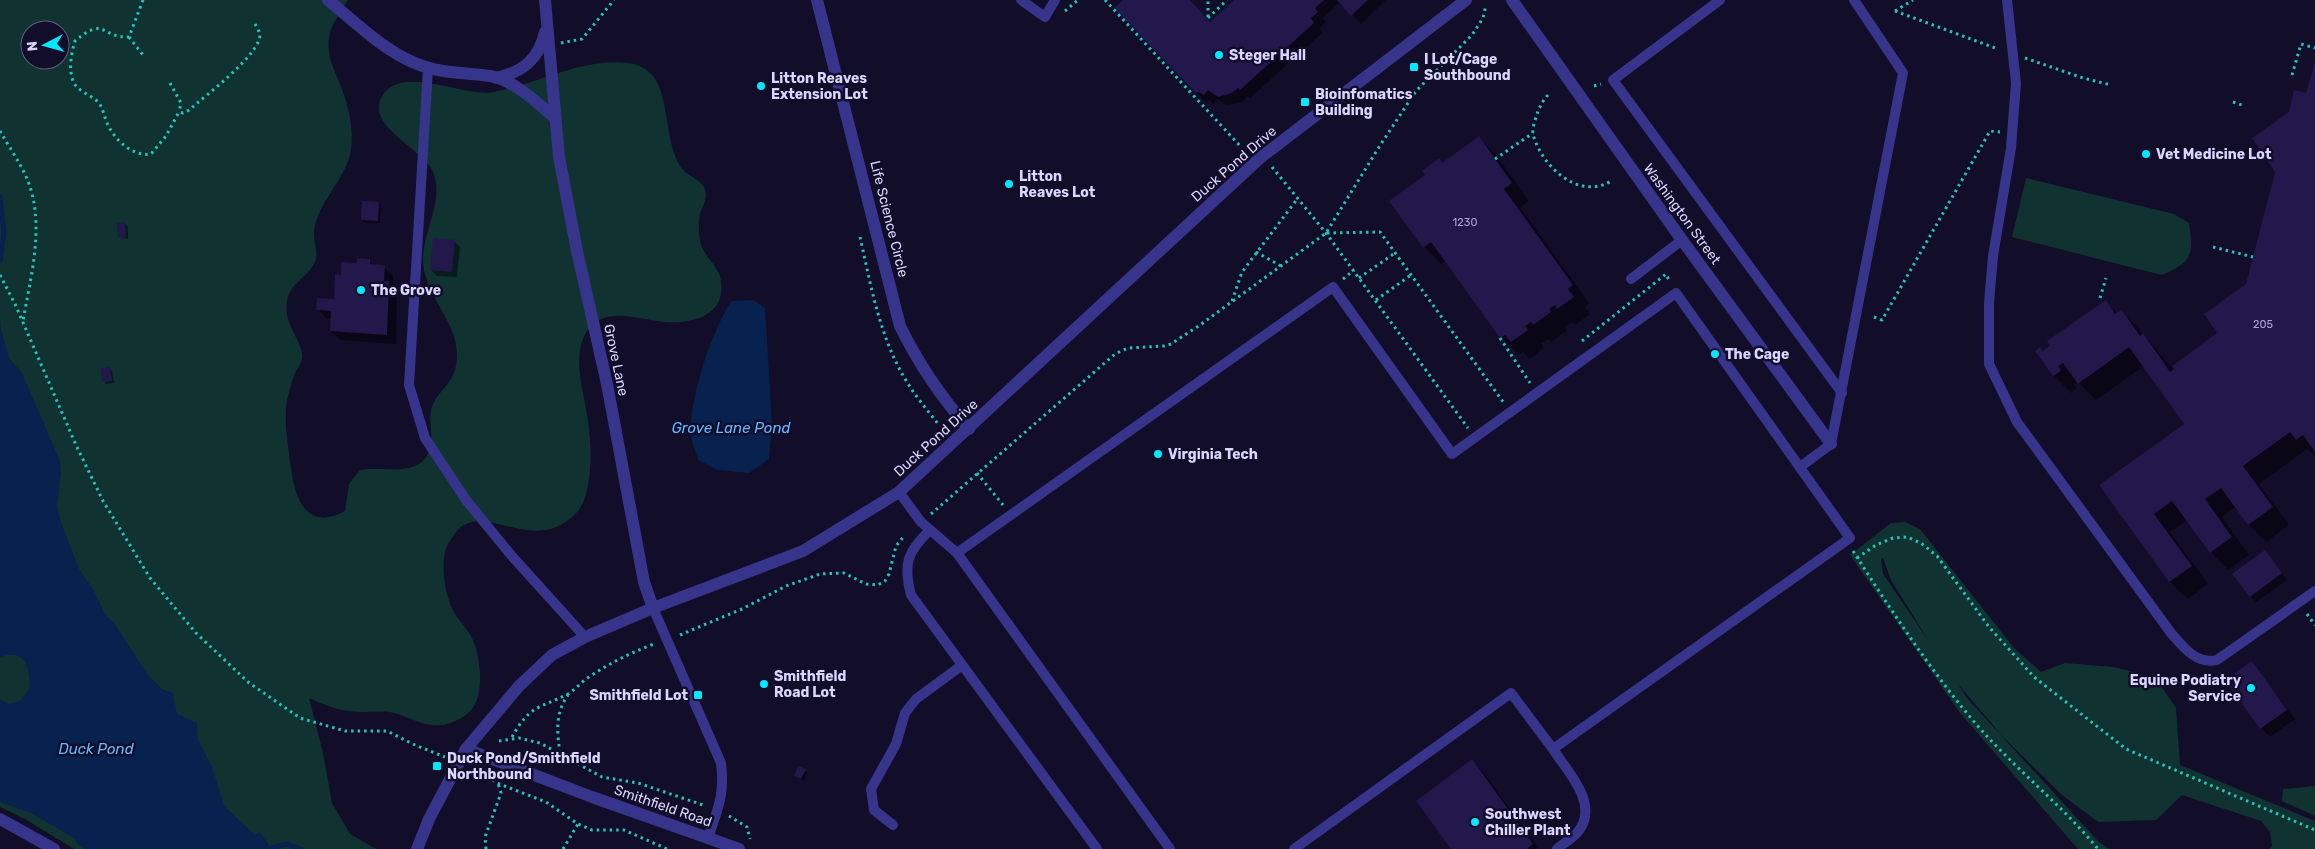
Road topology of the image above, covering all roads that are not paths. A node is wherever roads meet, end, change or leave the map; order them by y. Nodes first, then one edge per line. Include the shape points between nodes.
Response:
1 (328, 0) edge
2 (545, 0) edge
3 (817, 0) edge
4 (1021, 0) edge
5 (1055, 0) edge
6 (1466, 0) edge
7 (1512, 0) edge
8 (1720, 0) edge
9 (1854, 0) edge
10 (2007, 0) edge
11 (547, 22) junction
12 (428, 68) junction
13 (496, 78) junction
14 (554, 117) junction
15 (1682, 240) junction
16 (1631, 279) dead end
17 (1842, 393) junction
18 (968, 429) junction
19 (1831, 444) junction
20 (1800, 467) junction
21 (899, 492) junction
22 (930, 530) junction
23 (957, 553) junction
24 (2315, 591) edge
25 (653, 608) junction
26 (585, 637) junction
27 (962, 666) junction
28 (466, 749) junction
29 (1553, 749) junction
30 (0, 819) edge
31 (893, 825) dead end
32 (708, 838) junction
33 (744, 846) edge
34 (54, 849) edge
35 (417, 849) edge
36 (1096, 849) edge
37 (1170, 849) edge
38 (1294, 849) edge
39 (1557, 849) edge

1 - 12 street via 396,52
2 - 11 street, Grove Lane
3 - 18 street, Life Science Circle via 900,326 913,353
4 - 5 lane via 1045,17
6 - 18 street, Duck Pond Drive via 1260,158
7 - 15 street, Washington Street
8 - 17 lane via 1613,80
9 - 17 lane via 1903,73
10 - 24 lane via 2016,83 1989,303 1989,364 2017,422 2171,633 2198,659 2217,660
11 - 13 street via 543,42 534,59 518,71
11 - 14 street, Grove Lane
12 - 13 street
12 - 26 lane via 409,385 425,438 466,500
13 - 14 street via 530,96
14 - 25 street, Grove Lane via 577,251 607,384 644,582
15 - 16 lane
15 - 19 street, Washington Street
17 - 19 lane
18 - 21 street, Duck Pond Drive
19 - 20 lane
20 - 23 lane via 1676,293 1452,454 1333,287
20 - 29 lane via 1850,538
21 - 22 lane
21 - 25 street, Duck Pond Drive via 803,551
22 - 23 lane
22 - 27 lane via 912,550 907,564 907,580 911,595
23 - 37 lane
25 - 26 street, Duck Pond Drive
25 - 32 lane via 721,763 722,798
26 - 28 street, Duck Pond Drive via 552,655 519,686
27 - 31 lane via 916,699 905,713 896,744 871,789 874,810
27 - 36 lane
28 - 32 street, Smithfield Road
28 - 35 street, Duck Pond Drive
29 - 38 lane via 1511,693
29 - 39 lane via 1585,799 1586,816 1580,830
30 - 34 street
32 - 33 street, Smithfield Road

